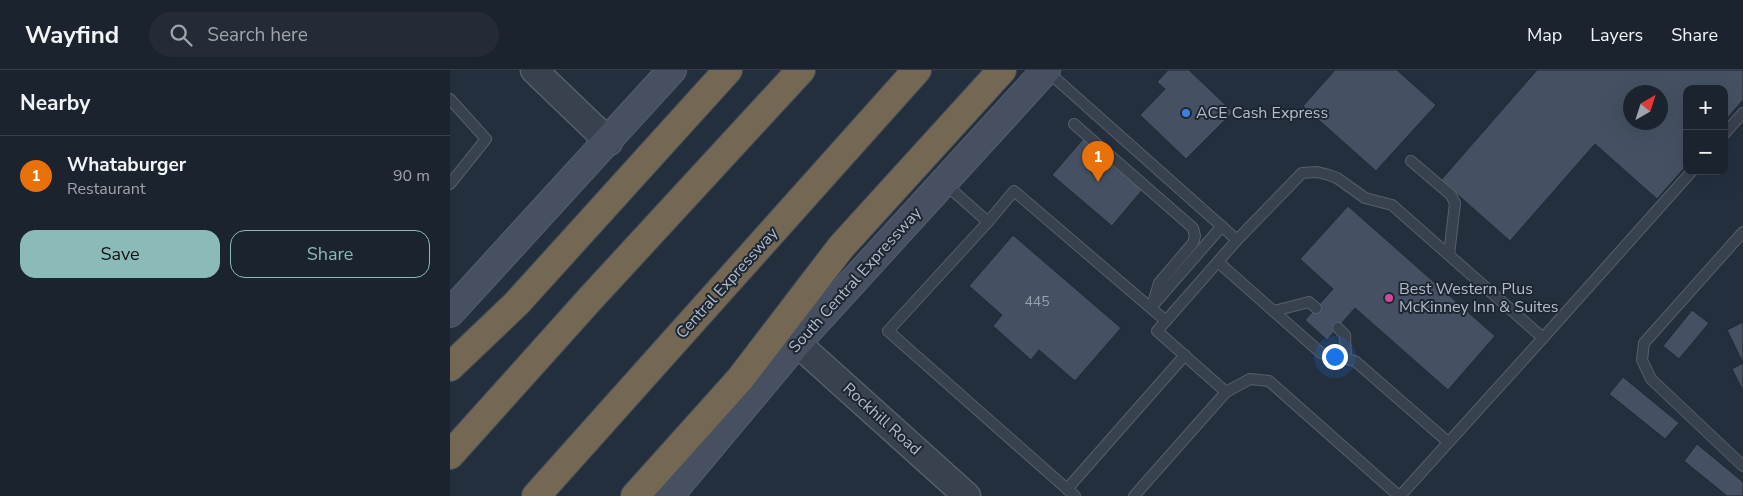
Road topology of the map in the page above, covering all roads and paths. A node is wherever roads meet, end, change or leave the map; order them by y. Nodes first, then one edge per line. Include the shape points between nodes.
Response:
1 (534, 70) edge
2 (672, 70) edge
3 (728, 70) edge
4 (800, 70) edge
5 (917, 70) edge
6 (1002, 70) edge
7 (1046, 70) edge
8 (450, 99) edge
9 (1743, 113) edge
10 (1074, 124) dead end
11 (1728, 130) edge
12 (609, 142) junction
13 (1411, 161) dead end
14 (1688, 175) edge
15 (943, 183) junction
16 (450, 184) edge
17 (988, 222) junction
18 (1222, 226) junction
19 (1743, 232) edge
20 (1237, 240) junction
21 (1449, 255) junction
22 (1218, 262) junction
23 (1151, 307) junction
24 (1316, 308) dead end
25 (1274, 311) junction
26 (450, 313) edge
27 (1166, 321) junction
28 (1338, 328) dead end
29 (1542, 338) junction
30 (797, 343) junction
31 (1184, 355) junction
32 (1346, 359) junction
33 (450, 367) edge
34 (1226, 392) junction
35 (1448, 442) junction
36 (450, 455) edge
37 (1743, 466) edge
38 (1071, 493) edge
39 (536, 496) edge
40 (635, 496) edge
41 (669, 496) edge
42 (967, 496) edge
43 (1134, 496) edge
44 (1399, 496) edge

1 - 12 street
2 - 12 main road
3 - 33 highway via 517,303
4 - 36 highway
5 - 39 highway, Central Expressway
6 - 40 highway via 841,247 740,379
7 - 15 main road, South Central Expressway
7 - 18 lane
8 - 16 lane via 486,139
9 - 11 lane
10 - 23 lane via 1192,228 1193,243 1159,283
12 - 26 main road
13 - 21 lane via 1452,196 1455,203
14 - 29 lane
15 - 17 lane
15 - 30 main road, South Central Expressway
17 - 23 lane via 1014,191
17 - 38 lane via 888,331
18 - 20 lane
18 - 23 lane
19 - 37 lane via 1644,343 1642,360 1651,379
20 - 21 lane via 1302,173 1317,172 1338,178 1365,198 1392,205
20 - 22 lane
21 - 29 lane
22 - 25 lane
22 - 27 lane
23 - 27 lane
24 - 25 lane via 1309,302
25 - 32 lane via 1321,353
27 - 31 lane via 1158,331
28 - 32 lane via 1345,335
29 - 35 lane
30 - 41 main road, South Central Expressway
30 - 42 street, Rockhill Road
31 - 34 lane
31 - 38 lane
32 - 35 lane via 1355,362
34 - 43 lane
34 - 44 lane via 1250,379 1269,381
35 - 44 lane

